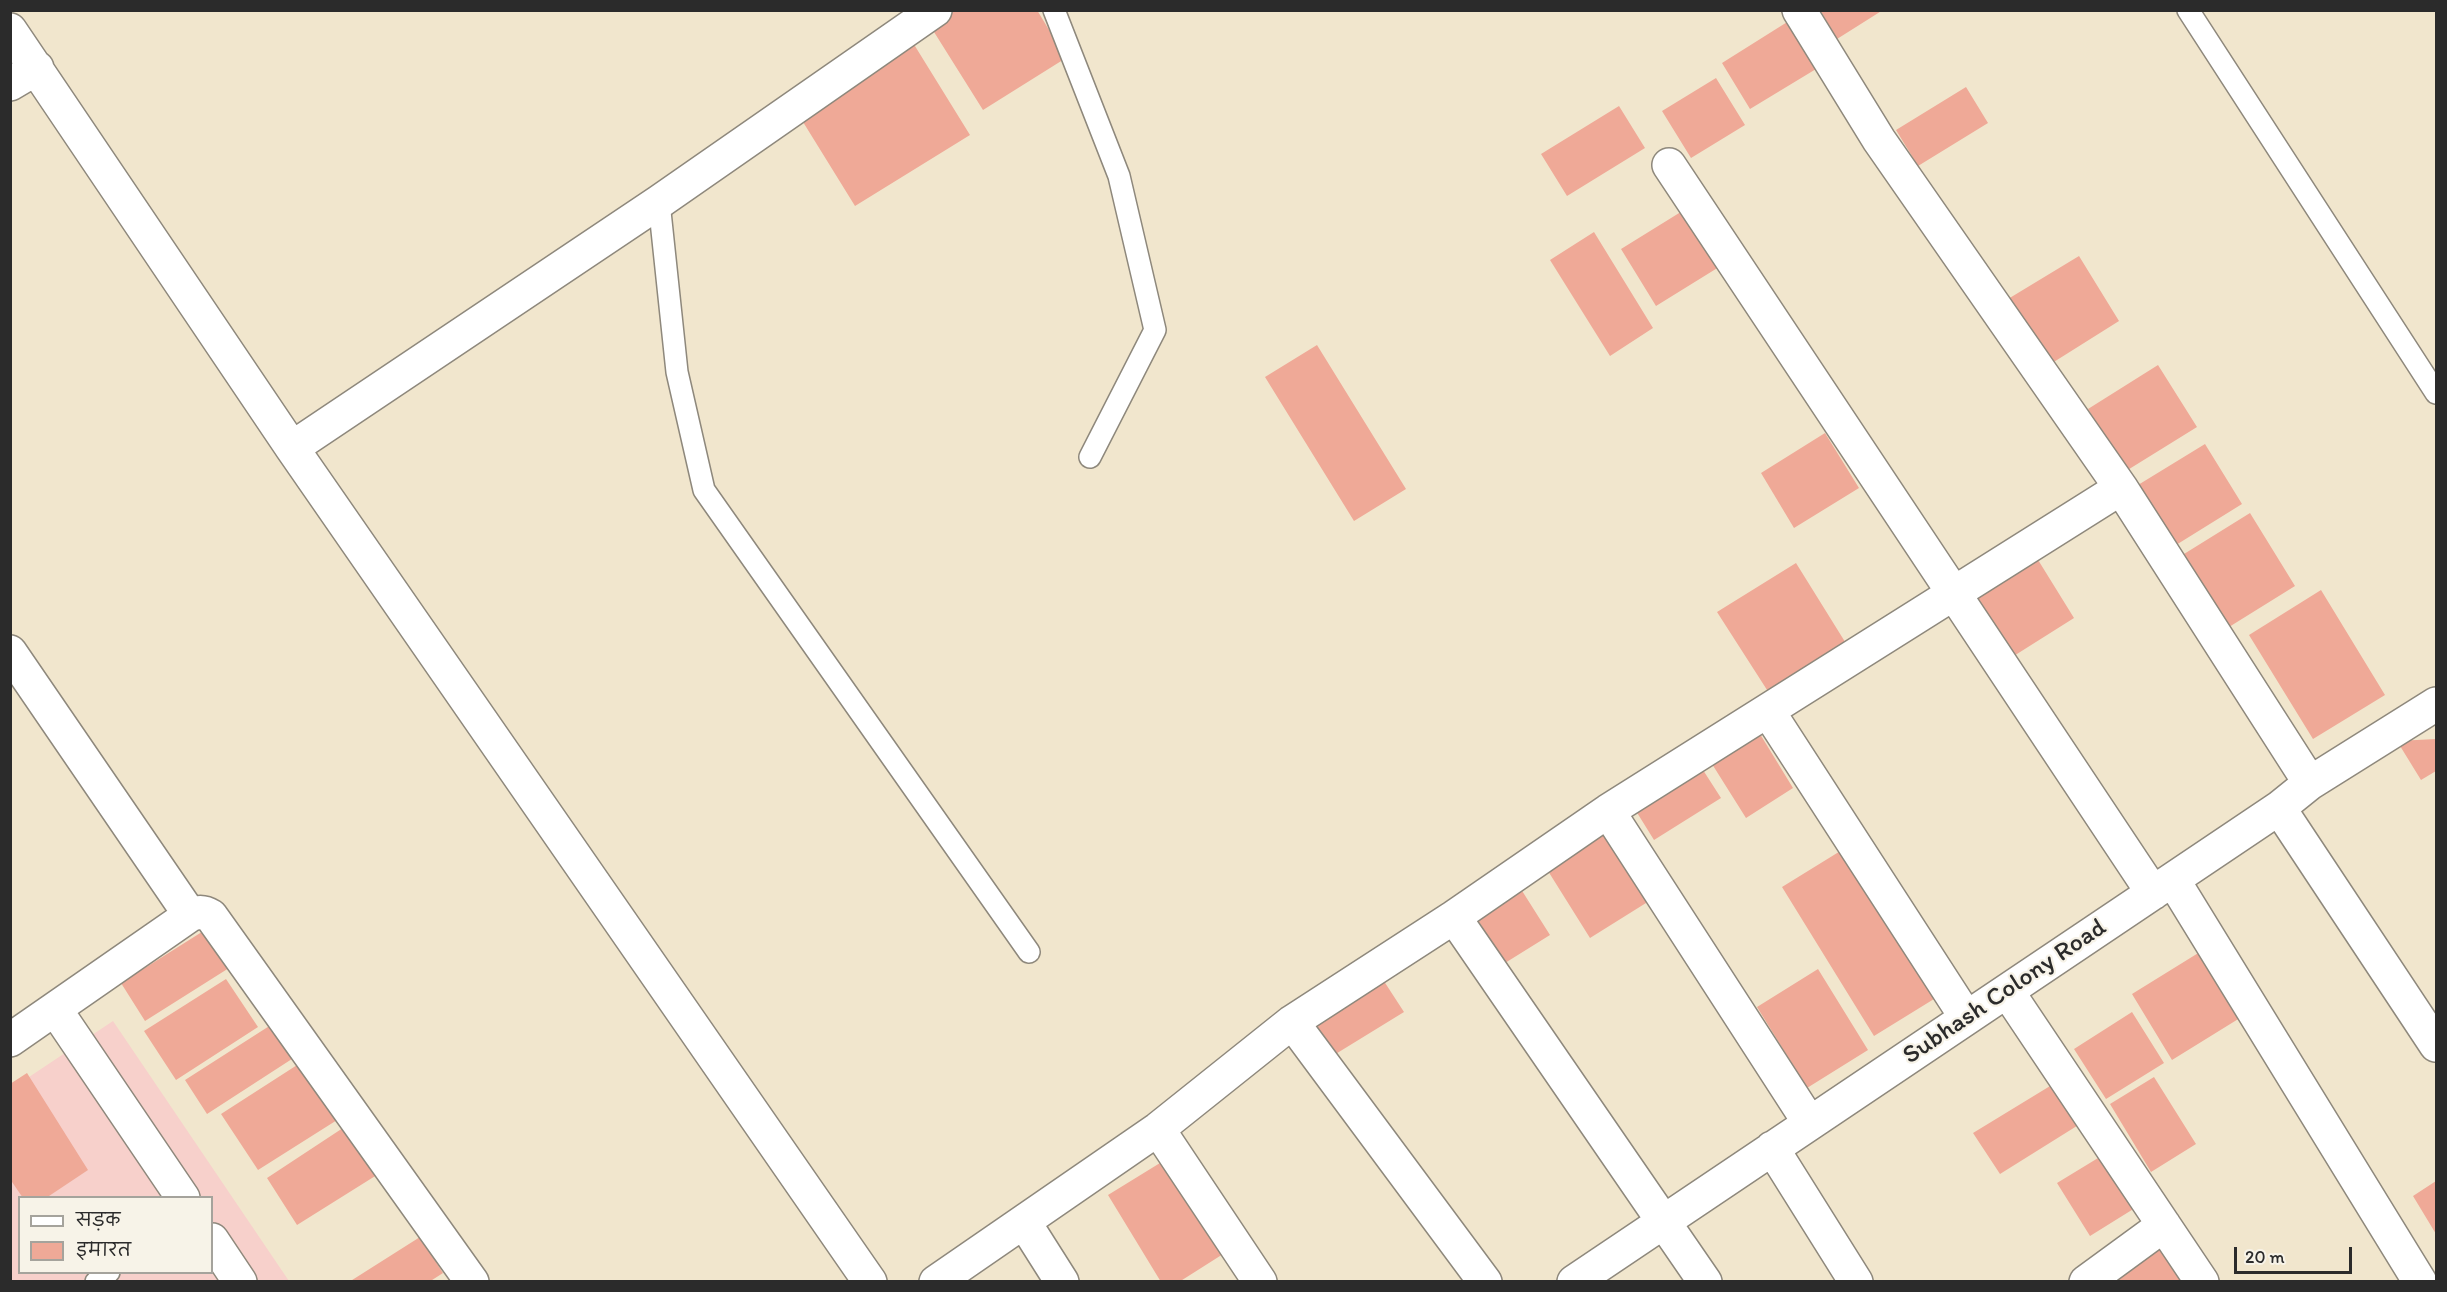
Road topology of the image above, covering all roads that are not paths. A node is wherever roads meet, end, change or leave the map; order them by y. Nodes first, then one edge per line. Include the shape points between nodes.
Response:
1 (935, 10) edge
2 (1054, 10) edge
3 (1799, 10) edge
4 (2188, 10) edge
5 (10, 30) edge
6 (24, 76) edge
7 (1669, 165) dead end
8 (659, 202) junction
9 (2436, 393) edge
10 (292, 448) junction
11 (1090, 457) dead end
12 (2121, 488) junction
13 (1954, 594) junction
14 (10, 652) edge
15 (2436, 704) edge
16 (1768, 711) junction
17 (2310, 783) junction
18 (2279, 808) junction
19 (1608, 811) junction
20 (2163, 886) junction
21 (190, 915) junction
22 (1454, 917) junction
23 (1029, 952) dead end
24 (2007, 991) junction
25 (55, 1009) junction
26 (1966, 1017) junction
27 (1292, 1022) junction
28 (10, 1040) edge
29 (2436, 1045) edge
30 (1809, 1122) junction
31 (1158, 1129) junction
32 (1772, 1148) junction
33 (182, 1196) edge
34 (1665, 1221) junction
35 (1024, 1222) junction
36 (2164, 1225) junction
37 (213, 1241) edge
38 (240, 1281) edge
39 (472, 1281) edge
40 (870, 1281) edge
41 (936, 1281) edge
42 (1062, 1281) edge
43 (1260, 1281) edge
44 (1485, 1281) edge
45 (1574, 1281) edge
46 (1705, 1281) edge
47 (1856, 1281) edge
48 (2086, 1281) edge
49 (2202, 1281) edge
50 (2420, 1281) edge

1 - 8 street
2 - 11 lane via 1119,176 1155,330
3 - 12 street via 1879,140
4 - 9 lane
5 - 6 street
6 - 10 street
7 - 13 street
8 - 10 street
8 - 23 lane via 677,372 704,490
10 - 40 street
12 - 13 street
12 - 17 street
13 - 16 street
13 - 20 street
14 - 21 street
15 - 17 street, Subhash Colony Road
16 - 19 street
16 - 26 street
17 - 18 street, Subhash Colony Road
18 - 20 street, Subhash Colony Road
18 - 29 street
19 - 22 street
19 - 30 street
20 - 24 street, Subhash Colony Road
20 - 50 street
21 - 25 street
21 - 39 street via 206,912 211,916
22 - 27 street
22 - 34 street
24 - 26 street, Subhash Colony Road
24 - 36 street
25 - 28 street
25 - 33 street
26 - 30 street, Subhash Colony Road
27 - 31 street
27 - 44 street
30 - 32 street, Subhash Colony Road
31 - 35 street
31 - 43 street
32 - 34 street, Subhash Colony Road
32 - 47 street
34 - 45 street, Subhash Colony Road
34 - 46 street
35 - 41 street
35 - 42 street
36 - 48 street
36 - 49 street
37 - 38 street

